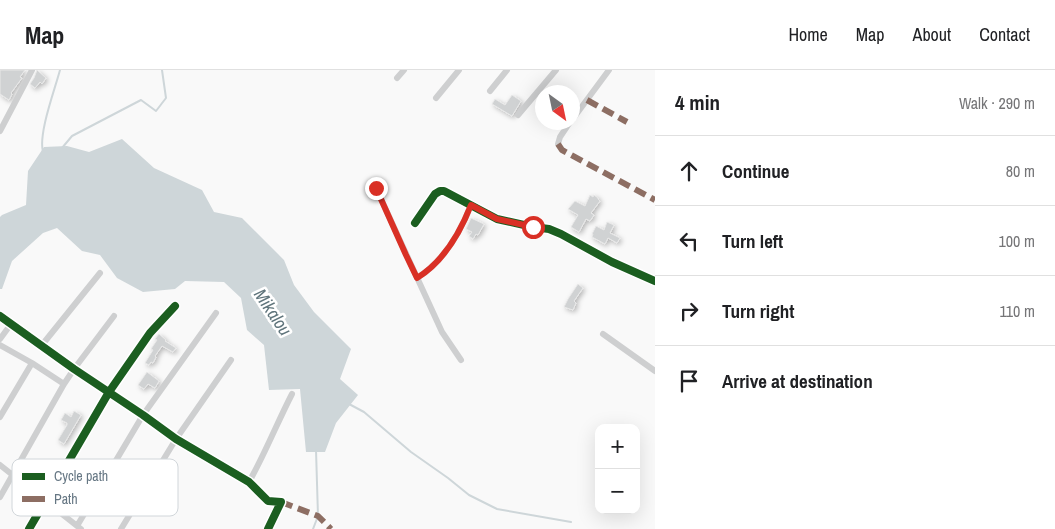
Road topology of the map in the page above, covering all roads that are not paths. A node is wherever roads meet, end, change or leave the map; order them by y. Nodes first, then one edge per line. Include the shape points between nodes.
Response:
1 (32, 70) edge
2 (404, 70) edge
3 (459, 70) edge
4 (507, 70) edge
5 (556, 70) edge
6 (609, 70) edge
7 (397, 78) dead end
8 (490, 91) dead end
9 (436, 98) dead end
10 (580, 109) edge
11 (518, 115) dead end
12 (565, 130) edge
13 (0, 131) edge
14 (558, 144) dead end
15 (376, 188) dead end
16 (471, 205) junction
17 (415, 223) dead end
18 (100, 272) dead end
19 (417, 278) junction
20 (655, 281) edge
21 (175, 306) dead end
22 (216, 313) dead end
23 (0, 316) edge
24 (114, 316) dead end
25 (11, 324) junction
26 (603, 334) dead end
27 (0, 339) edge
28 (0, 345) edge
29 (42, 345) junction
30 (231, 360) dead end
31 (461, 360) dead end
32 (32, 363) junction
33 (74, 369) junction
34 (655, 372) edge
35 (64, 384) junction
36 (109, 392) junction
37 (292, 394) dead end
38 (143, 415) junction
39 (0, 417) edge
40 (176, 439) junction
41 (22, 459) edge
42 (70, 459) edge
43 (118, 459) edge
44 (164, 459) edge
45 (0, 465) edge
46 (12, 474) edge
47 (12, 477) edge
48 (249, 482) junction
49 (0, 496) edge
50 (37, 516) edge
51 (64, 516) edge
52 (86, 516) edge
53 (129, 516) edge
54 (79, 528) edge
55 (29, 529) edge
56 (121, 529) edge
57 (268, 529) edge

1 - 13 street
2 - 7 street
3 - 9 street
4 - 8 street
5 - 11 street
6 - 10 street
12 - 14 street
15 - 19 street
16 - 17 street via 440,191
16 - 19 street via 451,243 429,271
16 - 20 street via 497,219 549,229
18 - 29 street
19 - 31 street via 442,332
21 - 36 street via 150,333
22 - 38 street
23 - 25 street
24 - 33 street
25 - 27 street
25 - 29 street
26 - 34 street
28 - 32 street
29 - 33 street
30 - 40 street
32 - 35 street
32 - 39 street
33 - 35 street
33 - 36 street
35 - 41 street
36 - 38 street
36 - 42 street
37 - 48 street
38 - 40 street
38 - 43 street
40 - 44 street
40 - 48 street
45 - 46 street
47 - 49 street
48 - 57 street via 268,501 281,502
50 - 55 street
51 - 54 street
52 - 54 street
53 - 56 street

